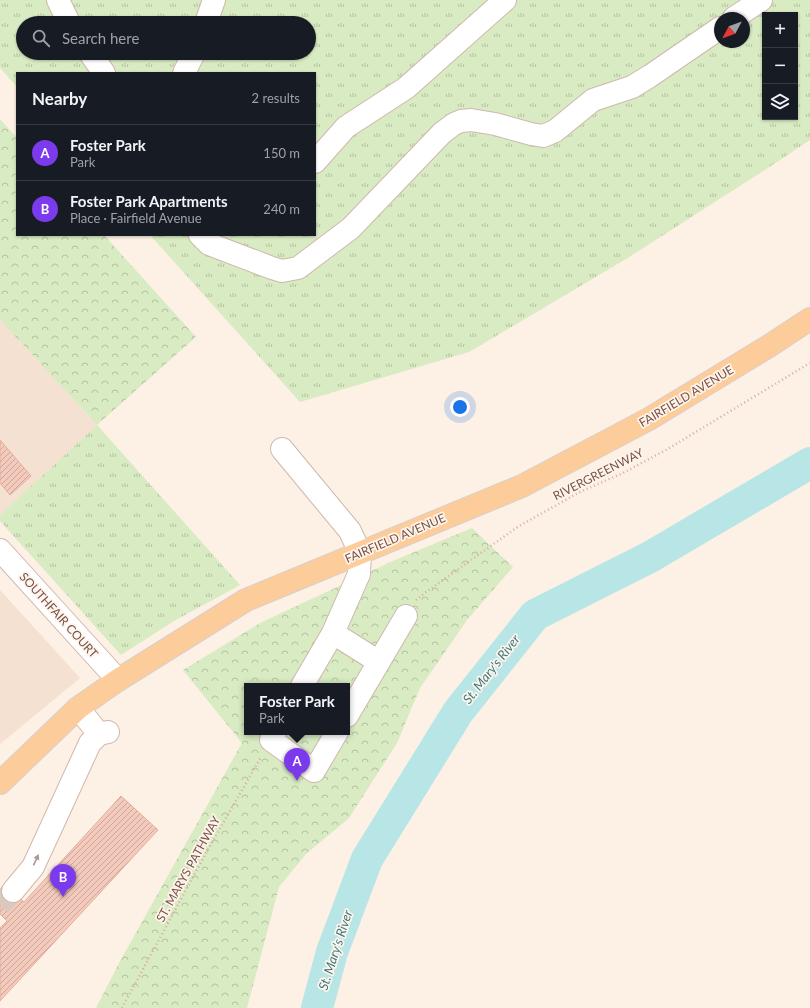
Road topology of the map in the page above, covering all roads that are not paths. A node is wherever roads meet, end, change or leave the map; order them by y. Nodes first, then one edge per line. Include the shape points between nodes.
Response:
1 (58, 0) edge
2 (214, 0) edge
3 (505, 0) edge
4 (761, 0) edge
5 (743, 12) edge
6 (66, 16) edge
7 (208, 16) edge
8 (714, 32) edge
9 (95, 60) edge
10 (190, 60) edge
11 (103, 72) edge
12 (184, 72) edge
13 (316, 161) edge
14 (201, 236) edge
15 (810, 319) edge
16 (282, 449) dead end
17 (0, 550) edge
18 (360, 553) junction
19 (406, 616) road end
20 (333, 633) junction
21 (379, 662) junction
22 (118, 680) junction
23 (304, 683) edge
24 (78, 708) junction
25 (350, 711) edge
26 (335, 735) edge
27 (273, 736) edge
28 (0, 783) edge
29 (13, 891) tunnel mouth

1 - 6 street
2 - 7 street
3 - 13 street via 406,88 346,128
4 - 5 street
8 - 14 street via 632,87 593,100 555,131 543,136 471,120 454,124 442,133 351,228 298,268 282,271 272,268 209,244
9 - 11 street
10 - 12 street
15 - 18 main road, FAIRFIELD AVENUE via 649,419 522,486
16 - 18 street via 350,531
17 - 22 street, SOUTHFAIR COURT
18 - 20 street via 359,574
18 - 22 main road, FAIRFIELD AVENUE via 246,600
19 - 21 street
20 - 21 street
20 - 23 street
21 - 25 street
22 - 24 main road, FAIRFIELD AVENUE
24 - 28 main road, FAIRFIELD AVENUE
29 -> 24 street via 33,867 90,743 104,733
26 - 27 street via 314,771

